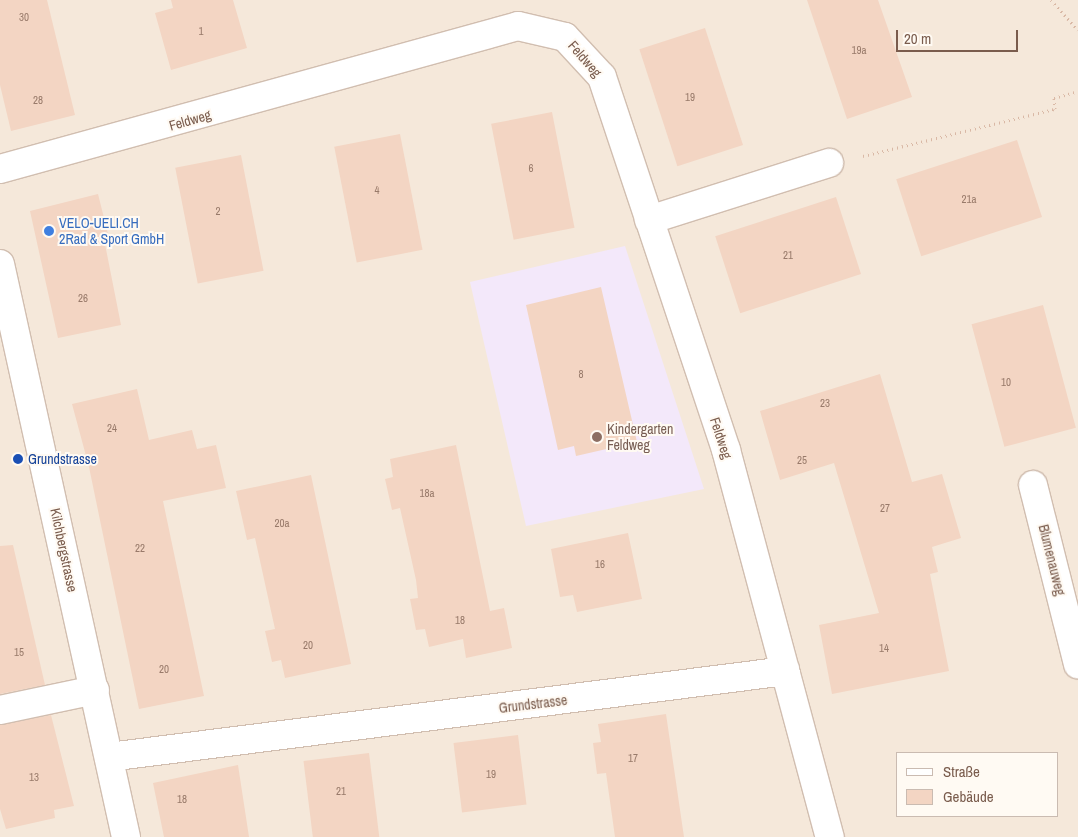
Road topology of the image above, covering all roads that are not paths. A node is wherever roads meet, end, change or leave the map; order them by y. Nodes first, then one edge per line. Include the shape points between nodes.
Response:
1 (829, 163) road end
2 (0, 170) edge
3 (649, 220) junction
4 (0, 264) edge
5 (1033, 485) dead end
6 (1078, 664) edge
7 (786, 671) junction
8 (95, 690) junction
9 (0, 710) edge
10 (109, 757) junction
11 (126, 837) edge
12 (830, 837) edge

1 - 3 street
2 - 3 street, Feldweg via 518,26 565,37 602,77
3 - 7 street, Feldweg via 726,450
4 - 8 street, Kilchbergstrasse
5 - 6 street, Blumenauweg
7 - 10 street, Grundstrasse
7 - 12 street
8 - 9 street
8 - 10 street, Kilchbergstrasse
10 - 11 street, Kilchbergstrasse

